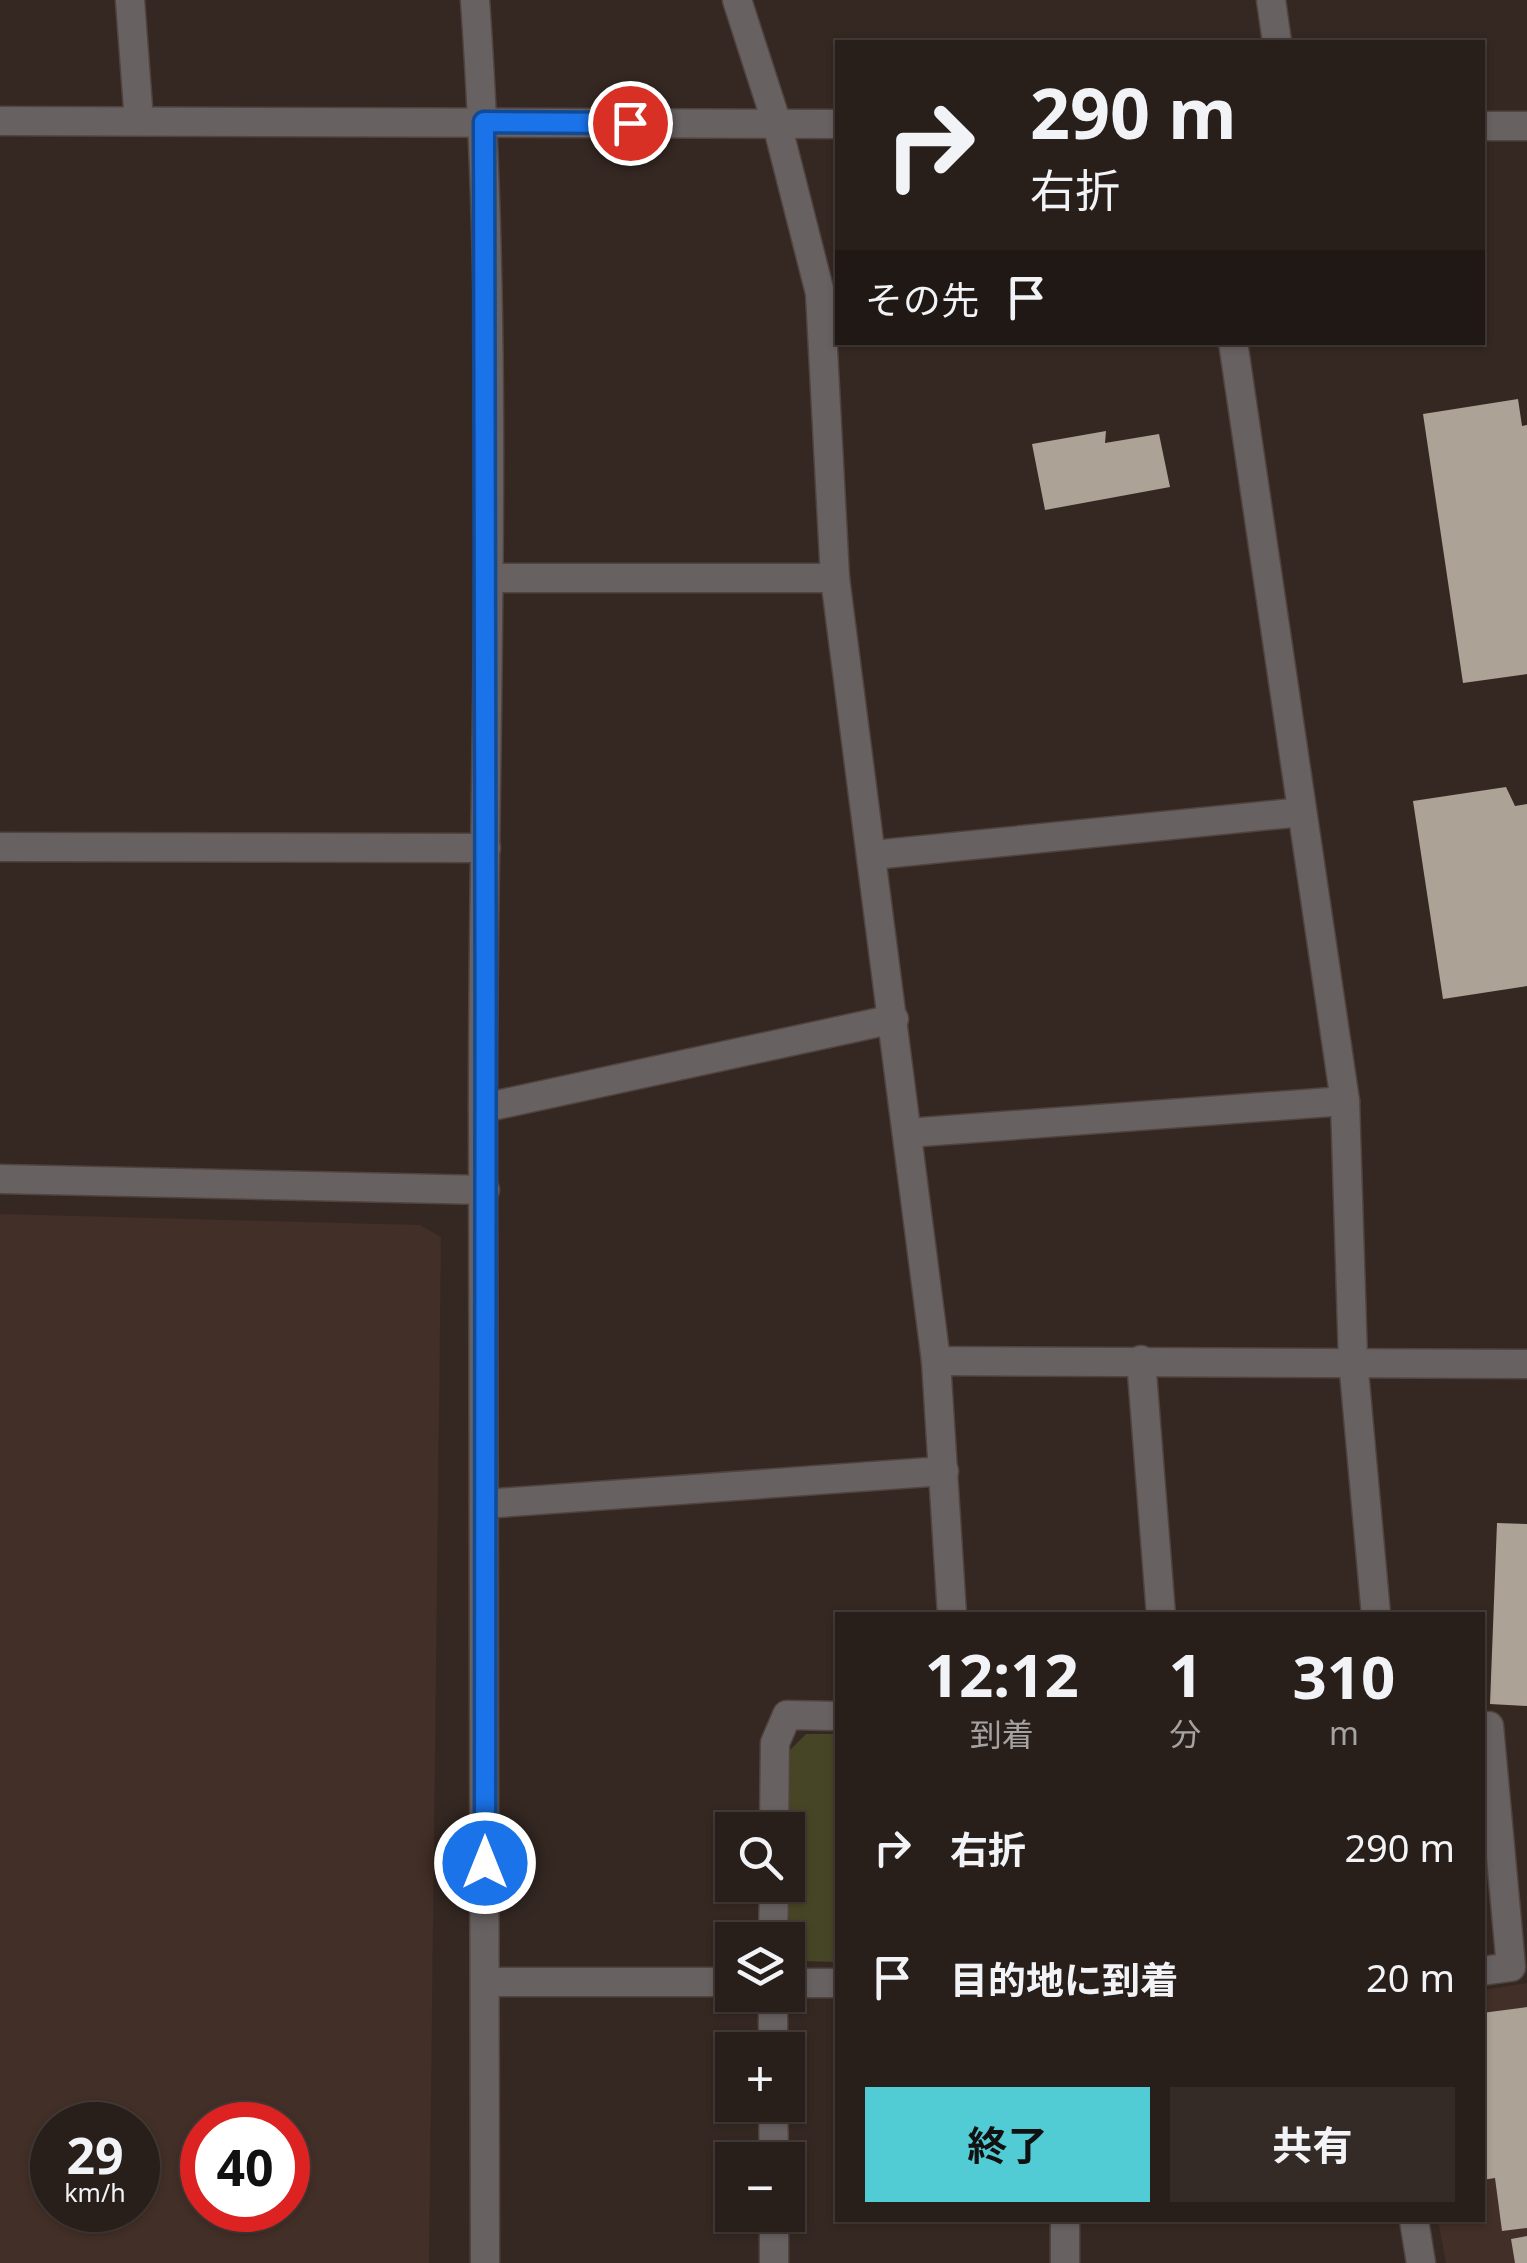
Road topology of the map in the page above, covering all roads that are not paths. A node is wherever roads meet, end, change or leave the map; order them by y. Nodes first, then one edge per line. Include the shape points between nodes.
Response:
1 (130, 0) edge
2 (475, 0) edge
3 (737, 0) edge
4 (1271, 0) edge
5 (1277, 40) edge
6 (140, 120) junction
7 (0, 121) edge
8 (484, 122) junction
9 (778, 124) junction
10 (835, 124) edge
11 (1485, 126) edge
12 (1527, 126) edge
13 (1233, 345) edge
14 (488, 578) junction
15 (835, 578) junction
16 (1302, 812) junction
17 (0, 847) edge
18 (486, 848) junction
19 (873, 855) junction
20 (894, 1019) junction
21 (1345, 1101) junction
22 (483, 1108) junction
23 (907, 1133) junction
24 (0, 1179) edge
25 (485, 1190) junction
26 (1141, 1360) junction
27 (1354, 1360) junction
28 (936, 1361) junction
29 (1527, 1364) edge
30 (944, 1472) junction
31 (484, 1504) junction
32 (952, 1612) edge
33 (1161, 1612) edge
34 (1376, 1612) edge
35 (835, 1716) edge
36 (1485, 1726) edge
37 (774, 1812) edge
38 (1485, 1971) edge
39 (485, 1982) junction
40 (715, 1982) edge
41 (805, 1983) edge
42 (835, 1983) edge
43 (1065, 2222) edge
44 (1414, 2222) edge
45 (774, 2232) edge
46 (486, 2263) edge
47 (774, 2263) edge
48 (1066, 2263) edge
49 (1421, 2263) edge

1 - 6 street
2 - 8 street
3 - 9 street
4 - 5 street
6 - 7 street
6 - 8 street
8 - 9 street
8 - 14 street
9 - 10 street
9 - 15 street via 820,293
11 - 12 street
13 - 16 street
14 - 15 street
14 - 18 street
15 - 19 street
16 - 19 street
16 - 21 street
17 - 18 street
18 - 22 street
19 - 20 street
20 - 22 street
20 - 23 street
21 - 23 street
21 - 27 street
22 - 25 street
23 - 28 street
24 - 25 street
25 - 31 street
26 - 27 street
26 - 28 street
26 - 33 street
27 - 29 street
27 - 34 street
28 - 30 street
30 - 31 street
30 - 32 street
31 - 39 street
35 - 37 street via 788,1716 775,1743
36 - 38 street via 1511,1968
39 - 40 street
39 - 46 street
41 - 42 street
43 - 48 street
44 - 49 street
45 - 47 street

